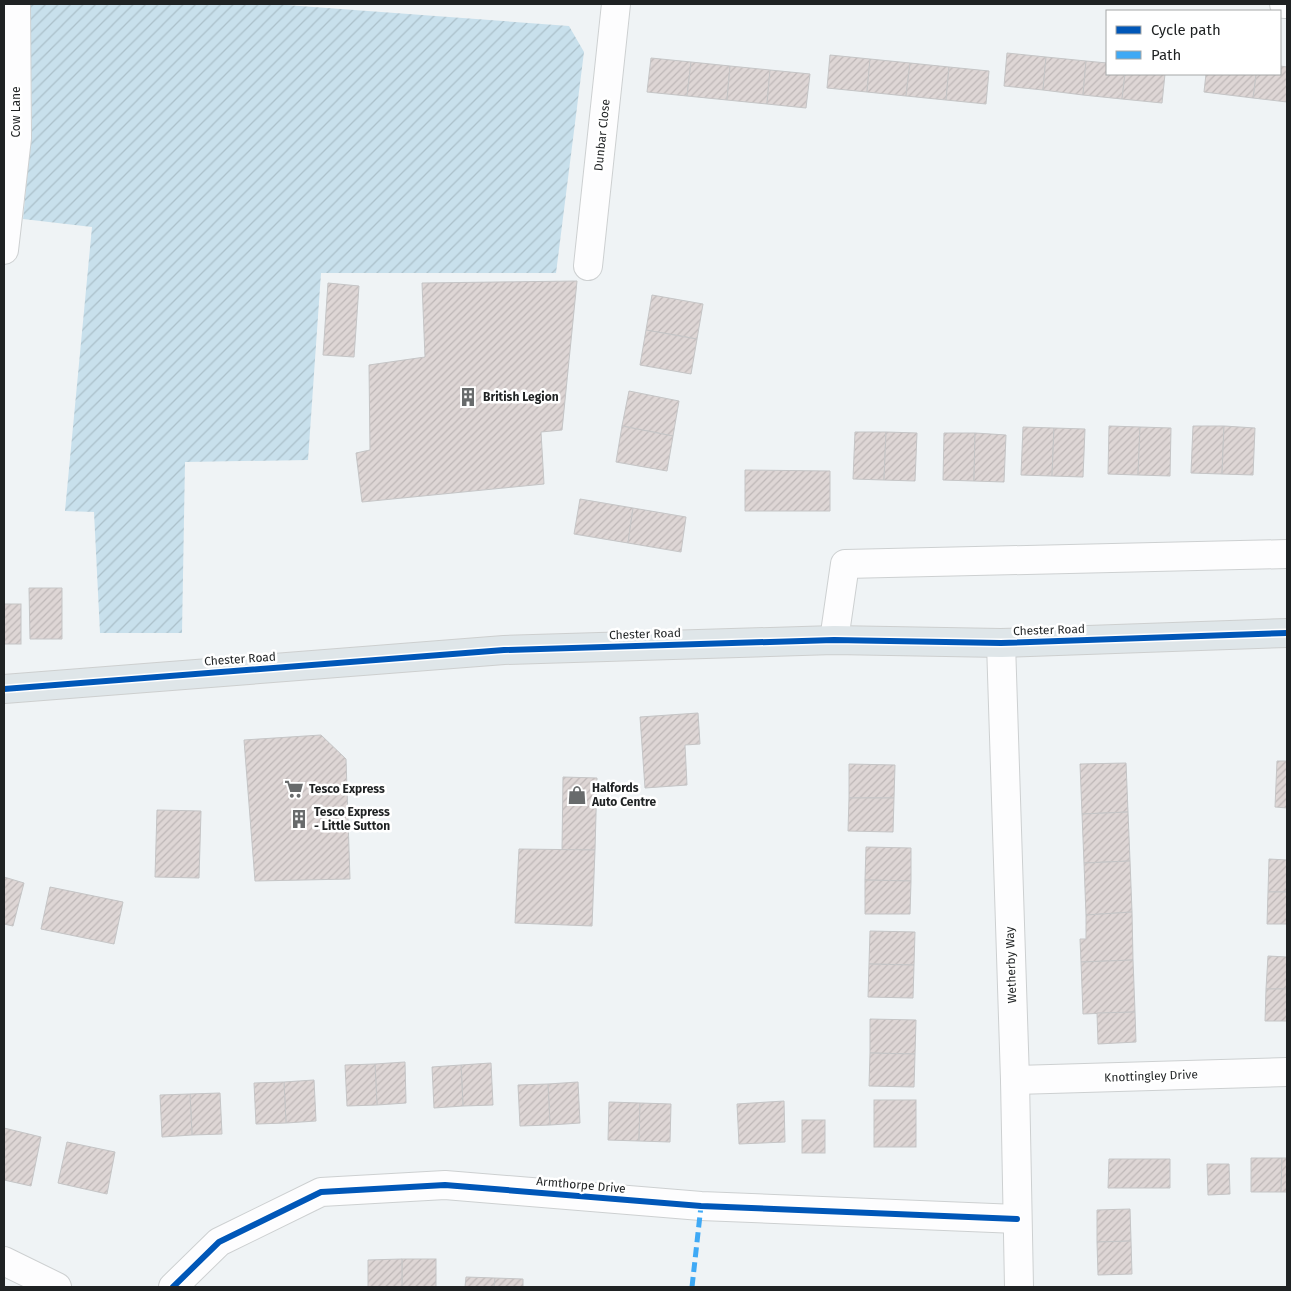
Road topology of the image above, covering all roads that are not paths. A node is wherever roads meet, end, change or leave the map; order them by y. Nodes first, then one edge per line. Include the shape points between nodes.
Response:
1 (16, 4) edge
2 (616, 4) edge
3 (4, 250) edge
4 (588, 266) dead end
5 (1287, 554) edge
6 (1287, 633) edge
7 (834, 640) junction
8 (1001, 643) junction
9 (4, 689) edge
10 (1287, 1072) edge
11 (1015, 1080) junction
12 (1017, 1219) junction
13 (4, 1261) edge
14 (57, 1287) edge
15 (173, 1287) edge
16 (1019, 1287) edge

1 - 3 street, Cow Lane via 17,138
2 - 4 street, Dunbar Close
5 - 7 street via 845,564
6 - 8 main road, Chester Road
7 - 8 main road, Chester Road
7 - 9 main road, Chester Road via 504,650
8 - 11 street, Wetherby Way
10 - 11 street, Knottingley Drive
11 - 12 street, Wetherby Way
12 - 15 street, Armthorpe Drive via 702,1206 445,1185 321,1192 219,1242
12 - 16 street, Wetherby Way
13 - 14 street

